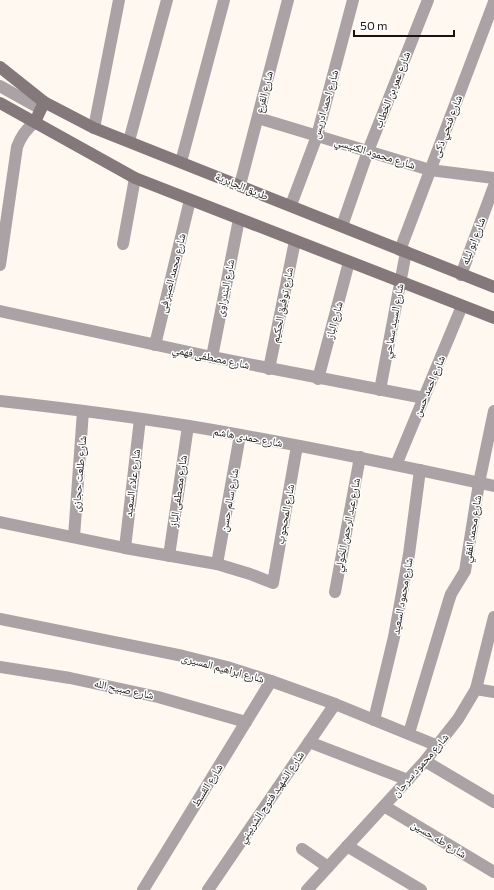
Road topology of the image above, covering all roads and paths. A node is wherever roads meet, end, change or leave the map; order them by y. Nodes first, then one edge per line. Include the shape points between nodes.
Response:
1 (119, 0) edge
2 (166, 0) edge
3 (224, 0) edge
4 (288, 0) edge
5 (354, 0) edge
6 (428, 0) edge
7 (494, 2) edge
8 (0, 67) edge
9 (0, 86) edge
10 (0, 103) edge
11 (43, 106) junction
12 (258, 118) junction
13 (35, 122) junction
14 (94, 128) junction
15 (317, 136) junction
16 (129, 141) junction
17 (368, 151) junction
18 (181, 162) junction
19 (430, 170) junction
20 (135, 178) junction
21 (494, 178) edge
22 (240, 185) junction
23 (494, 186) edge
24 (190, 200) junction
25 (291, 206) junction
26 (239, 219) junction
27 (342, 226) junction
28 (295, 241) junction
29 (123, 244) dead end
30 (403, 251) junction
31 (349, 262) junction
32 (0, 265) edge
33 (461, 274) junction
34 (400, 282) junction
35 (494, 287) edge
36 (462, 306) junction
37 (0, 311) edge
38 (494, 318) edge
39 (155, 345) junction
40 (212, 357) junction
41 (269, 369) junction
42 (318, 378) junction
43 (380, 390) junction
44 (424, 398) junction
45 (0, 401) edge
46 (84, 411) junction
47 (494, 412) edge
48 (140, 419) junction
49 (188, 426) junction
50 (240, 435) junction
51 (297, 446) junction
52 (360, 457) junction
53 (396, 465) junction
54 (420, 470) junction
55 (479, 483) junction
56 (494, 486) edge
57 (0, 522) edge
58 (74, 537) junction
59 (125, 548) junction
60 (169, 556) junction
61 (217, 564) junction
62 (335, 592) dead end
63 (494, 617) edge
64 (0, 619) edge
65 (0, 667) edge
66 (271, 681) junction
67 (476, 689) junction
68 (494, 692) edge
69 (335, 704) junction
70 (374, 720) junction
71 (246, 722) junction
72 (409, 733) junction
73 (309, 742) junction
74 (438, 746) junction
75 (425, 761) junction
76 (408, 780) junction
77 (494, 802) edge
78 (384, 806) junction
79 (347, 846) junction
80 (302, 849) dead end
81 (328, 867) junction
82 (494, 872) edge
83 (310, 889) edge
84 (143, 890) edge
85 (208, 890) edge
86 (421, 890) edge

1 - 14 street
2 - 16 street
3 - 18 street
4 - 12 street, شارع القرع
5 - 15 street, شارع احمد ادريس
6 - 17 street, شارع عمر بن الخطاب
7 - 19 street, شارع فتحي ذكى
8 - 11 street, طريق الجابرية
9 - 11 street
10 - 13 street
11 - 13 street
11 - 14 street, طريق الجابرية
12 - 15 street, شارع محمود الكنيسي
12 - 22 street, شارع القرع
13 - 20 street
13 - 32 street via 27,128 17,147
14 - 16 street, طريق الجابرية
15 - 17 street, شارع محمود الكنيسي
15 - 25 street, شارع احمد ادريس
16 - 18 street, طريق الجابرية
17 - 19 street, شارع محمود الكنيسي
17 - 27 street, شارع عمر بن الخطاب
18 - 22 street, طريق الجابرية
19 - 21 street, شارع محمود الكنيسي
19 - 30 street, شارع فتحي ذكى
20 - 24 street
20 - 29 street
22 - 25 street, طريق الجابرية
23 - 33 street, شارع ابو ليله
24 - 26 street
24 - 39 street, شارع محمد الصيرفى
25 - 27 street, طريق الجابرية
26 - 28 street
26 - 40 street, شارع البندراوى
27 - 30 street, طريق الجابرية
28 - 31 street
28 - 41 street, شارع توفيق الحكيم
30 - 33 street, طريق الجابرية
30 - 34 street, شارع السيد سماحي
31 - 34 street
31 - 42 street, شارع الباز
33 - 35 street, طريق الجابرية
34 - 36 street
34 - 43 street, شارع السيد سماحي
36 - 38 street
36 - 44 street, شارع احمد حسن
37 - 39 street, شارع مصطفى فهمي
39 - 40 street, شارع مصطفى فهمي
40 - 41 street, شارع مصطفى فهمي
41 - 42 street, شارع مصطفى فهمي
42 - 43 street, شارع مصطفى فهمي
43 - 44 street, شارع مصطفى فهمي
44 - 53 street, شارع احمد حسن
45 - 46 street, شارع حمدى هاشم
46 - 48 street, شارع حمدى هاشم
46 - 58 street, شارع طلعت حجازى
47 - 55 street, شارع محمد الفقي
48 - 49 street, شارع حمدى هاشم
48 - 59 street, شارع علاء السعيد
49 - 50 street, شارع حمدى هاشم
49 - 60 street, شارع مصطفى الباز
50 - 51 street, شارع حمدى هاشم
50 - 61 street, شارع سالم حسن
51 - 52 street, شارع حمدى هاشم
51 - 61 street, شارع المحجوب via 273,583
52 - 53 street, شارع حمدى هاشم
52 - 62 street, شارع عبد الرحمن الخولي
53 - 54 street, شارع حمدى هاشم
54 - 55 street, شارع حمدى هاشم
54 - 70 street, شارع محمود السعيد via 396,630
55 - 56 street, شارع حمدى هاشم
55 - 72 street, شارع محمد الفقي via 465,571 451,594
57 - 58 street
58 - 59 street
59 - 60 street
60 - 61 street
63 - 67 street, شارع محمود سرحان
64 - 66 street, شارع ابراهيم المسيرى via 183,656
65 - 71 street, شارع صبيح الله via 70,678 158,697
66 - 69 street, شارع ابراهيم المسيرى
66 - 71 street, شارع القسط
67 - 68 street
67 - 74 street, شارع محمود سرحان
69 - 70 street, شارع ابراهيم المسيرى
69 - 73 street, شارع الشهيد فتوح الشربيني
70 - 72 street, شارع ابراهيم المسيرى
71 - 84 street, شارع القسط
72 - 74 street, شارع ابراهيم المسيرى
73 - 76 street
73 - 85 street, شارع الشهيد فتوح الشربيني
74 - 75 street, شارع محمود سرحان
75 - 76 street, شارع محمود سرحان
75 - 77 street
76 - 78 street, شارع محمود سرحان
78 - 79 street, شارع محمود سرحان
78 - 82 street, شارع طه حسين
79 - 81 street, شارع محمود سرحان
79 - 86 street
80 - 81 street
81 - 83 street, شارع محمود سرحان

